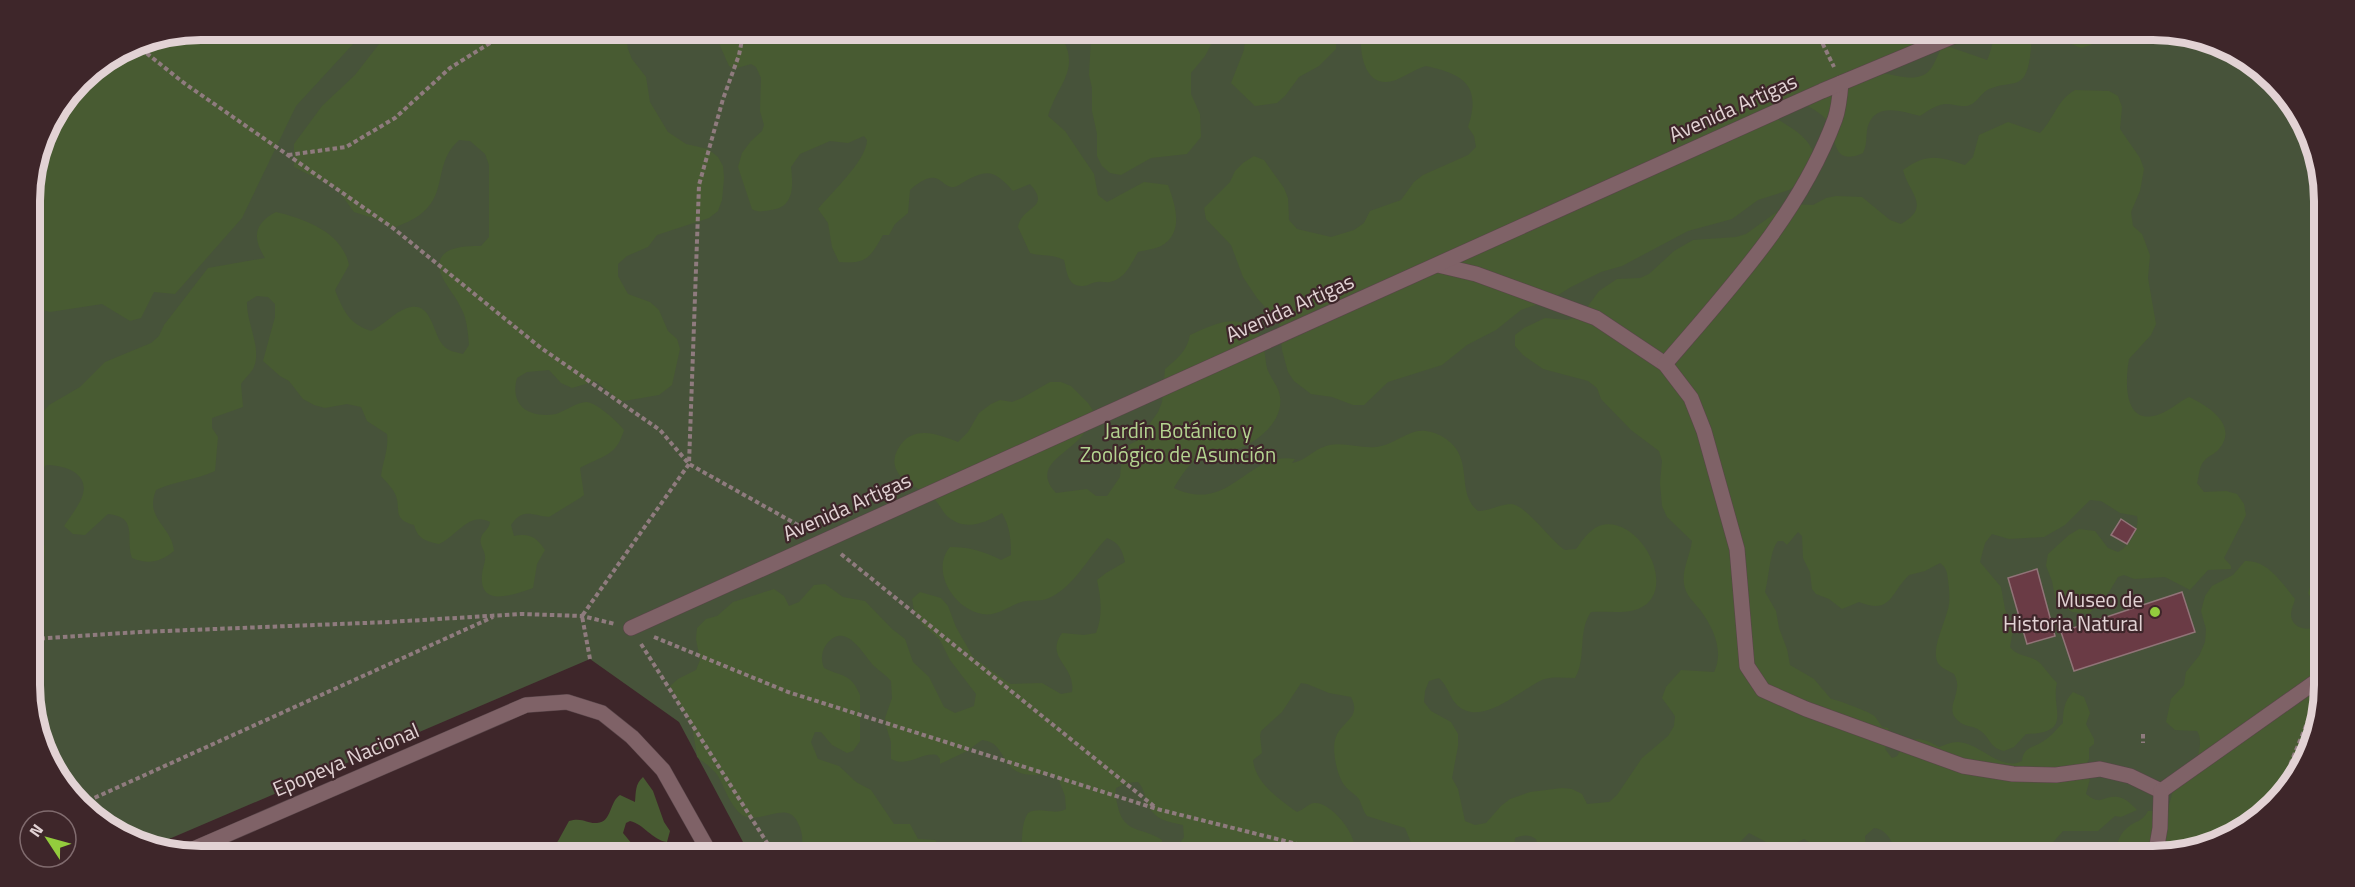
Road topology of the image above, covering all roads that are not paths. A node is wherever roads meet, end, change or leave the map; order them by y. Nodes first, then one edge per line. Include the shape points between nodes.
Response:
1 (1942, 41) edge
2 (1841, 83) junction
3 (1438, 265) junction
4 (1665, 364) junction
5 (631, 628) road end
6 (2314, 683) edge
7 (2162, 791) junction
8 (201, 846) edge
9 (706, 846) edge
10 (2157, 846) edge

1 - 2 street, Avenida Artigas
2 - 3 street, Avenida Artigas
2 - 4 street via 1836,118 1803,187 1757,256
3 - 4 street via 1476,274 1596,318
3 - 5 street, Avenida Artigas
4 - 7 street via 1691,398 1704,431 1737,549 1747,666 1763,690 1963,766 2013,774 2056,775 2100,769 2130,776
6 - 7 street
7 - 10 street
8 - 9 street, Epopeya Nacional via 526,705 567,702 602,712 632,737 663,770

